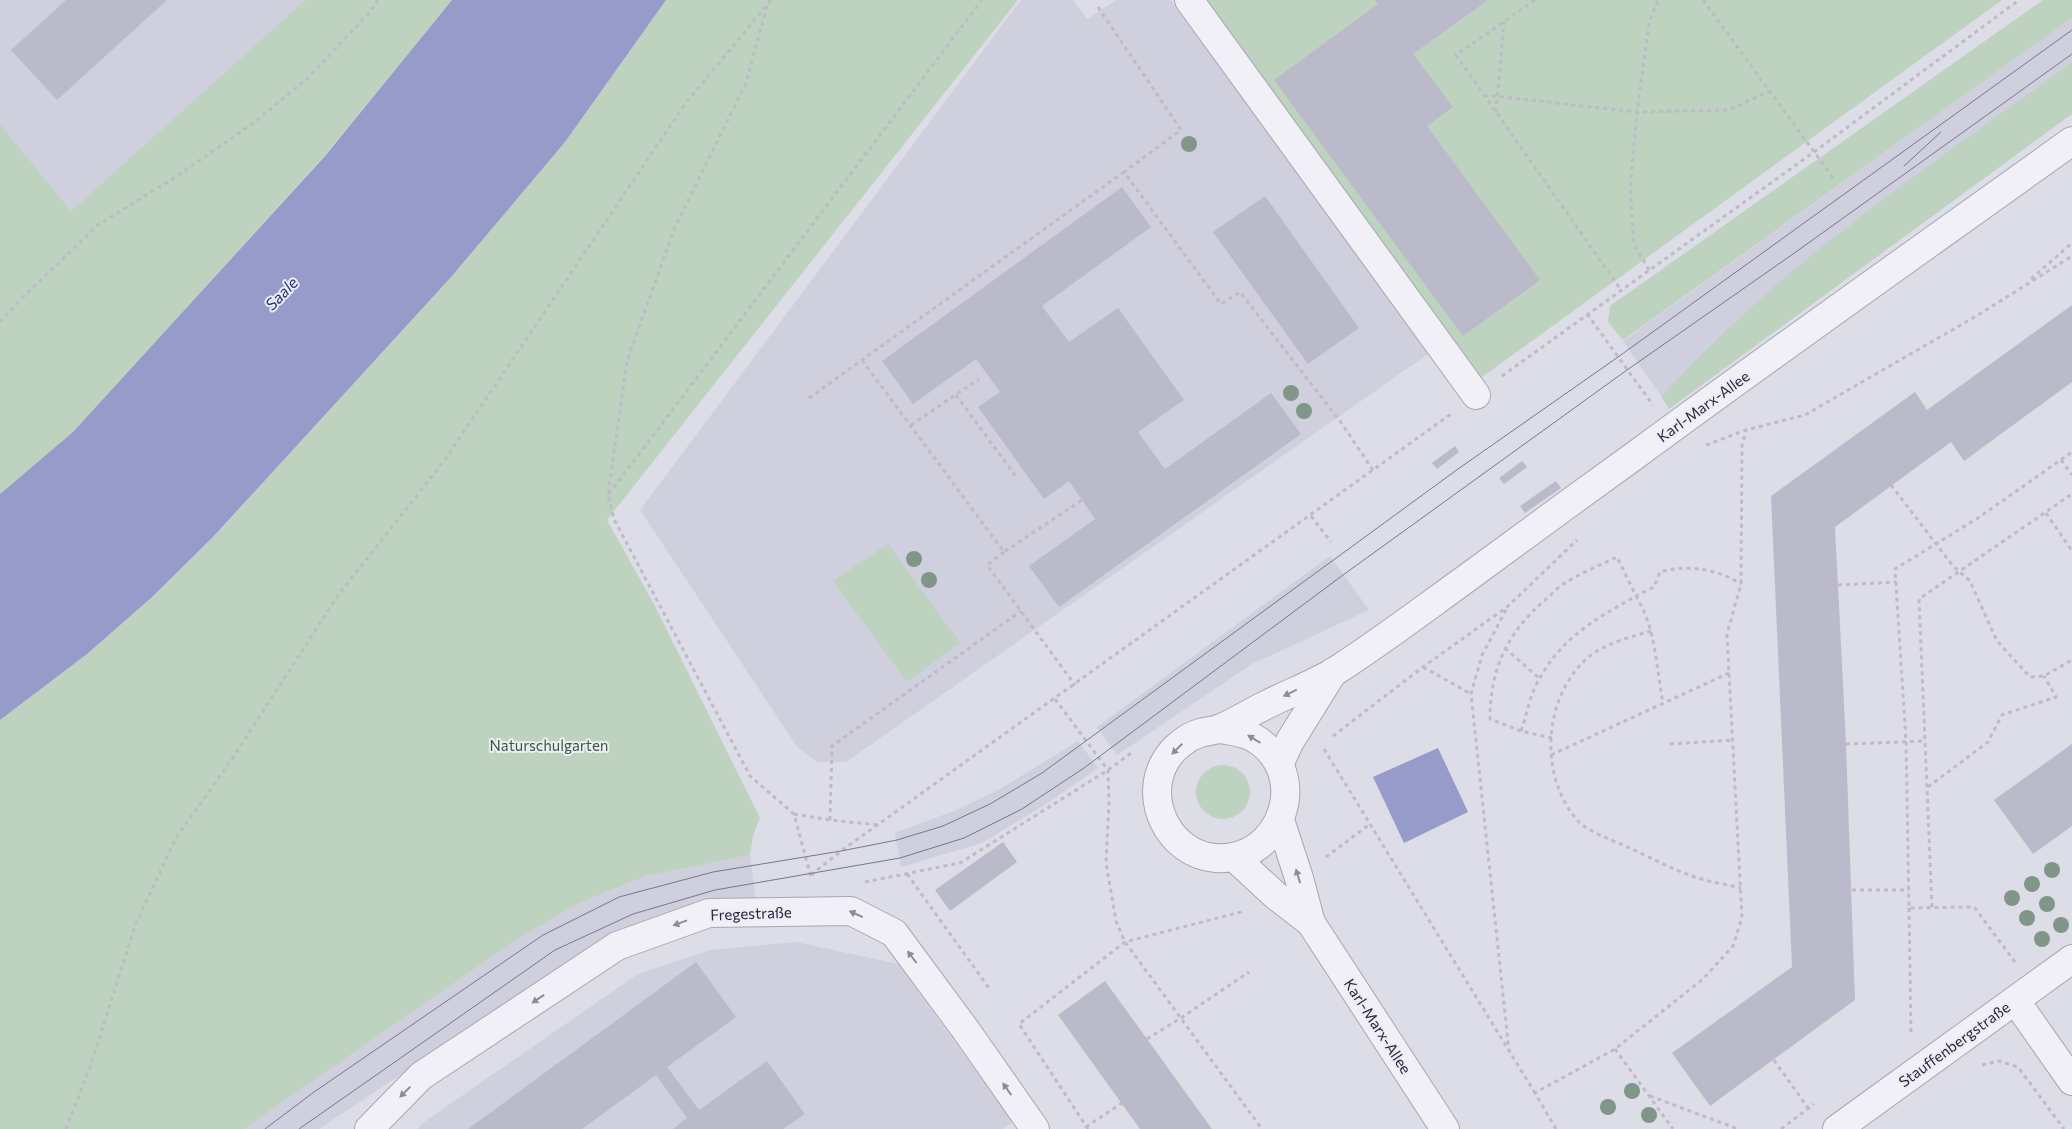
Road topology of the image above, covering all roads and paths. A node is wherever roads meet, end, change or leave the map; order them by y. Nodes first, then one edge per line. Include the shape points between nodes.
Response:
1 (378, 0) edge
2 (771, 0) edge
3 (982, 0) edge
4 (1189, 0) edge
5 (1535, 0) edge
6 (1658, 0) edge
7 (1703, 0) edge
8 (2019, 0) edge
9 (767, 5) junction
10 (1098, 7) dead end
11 (1504, 22) junction
12 (1770, 92) junction
13 (1484, 95) junction
14 (1499, 97) junction
15 (1496, 112) junction
16 (1637, 112) junction
17 (2072, 141) edge
18 (1814, 152) junction
19 (1124, 172) junction
20 (1834, 179) dead end
21 (2072, 243) edge
22 (2072, 256) edge
23 (1649, 270) junction
24 (2024, 286) junction
25 (1621, 290) junction
26 (1587, 314) junction
27 (0, 322) edge
28 (862, 360) junction
29 (979, 379) dead end
30 (956, 395) junction
31 (1476, 395) junction
32 (809, 398) dead end
33 (1656, 408) dead end
34 (911, 425) junction
35 (1746, 430) junction
36 (1704, 446) dead end
37 (2072, 452) edge
38 (2061, 460) junction
39 (1373, 470) junction
40 (2072, 475) edge
41 (1017, 478) dead end
42 (1891, 485) dead end
43 (2072, 494) edge
44 (608, 495) junction
45 (1082, 500) dead end
46 (2046, 513) junction
47 (1311, 516) junction
48 (1577, 540) dead end
49 (1330, 542) dead end
50 (1936, 543) junction
51 (2072, 551) edge
52 (1004, 552) junction
53 (1958, 571) junction
54 (1896, 582) junction
55 (1741, 584) junction
56 (1838, 586) dead end
57 (1636, 596) junction
58 (1507, 607) junction
59 (1021, 611) junction
60 (1651, 631) junction
61 (1505, 648) junction
62 (2072, 660) edge
63 (1422, 668) junction
64 (1334, 672) junction
65 (1730, 673) junction
66 (2044, 676) junction
67 (1541, 680) junction
68 (1076, 685) junction
69 (1471, 694) junction
70 (1055, 700) junction
71 (1663, 703) junction
72 (1220, 729) junction
73 (1521, 732) junction
74 (1552, 738) junction
75 (1329, 739) dead end
76 (1733, 740) junction
77 (1906, 741) junction
78 (1925, 741) junction
79 (1670, 744) dead end
80 (1846, 744) dead end
81 (1322, 745) dead end
82 (1137, 749) dead end
83 (1550, 755) junction
84 (1279, 765) junction
85 (1108, 770) junction
86 (1928, 787) junction
87 (794, 814) junction
88 (830, 820) junction
89 (1280, 820) junction
90 (879, 824) junction
91 (1370, 824) junction
92 (1234, 857) junction
93 (906, 873) junction
94 (1299, 878) junction
95 (862, 882) dead end
96 (1740, 888) junction
97 (1852, 890) dead end
98 (1909, 890) junction
99 (1932, 907) junction
100 (1909, 908) junction
101 (1248, 910) dead end
102 (1311, 923) junction
103 (1125, 942) junction
104 (2072, 959) edge
105 (2017, 965) dead end
106 (1249, 972) dead end
107 (991, 991) dead end
108 (2015, 1000) junction
109 (1181, 1018) junction
110 (1910, 1036) dead end
111 (1147, 1039) dead end
112 (1615, 1048) junction
113 (1510, 1054) junction
114 (1774, 1060) dead end
115 (1977, 1066) dead end
116 (2072, 1081) edge
117 (1535, 1093) junction
118 (1649, 1096) junction
119 (1122, 1103) dead end
120 (1808, 1108) dead end
121 (1087, 1128) edge
122 (66, 1129) edge
123 (369, 1129) edge
124 (1035, 1129) edge
125 (1262, 1129) edge
126 (1445, 1129) edge
127 (1556, 1129) edge
128 (1673, 1129) edge
129 (1738, 1129) edge
130 (1836, 1129) edge
131 (2064, 1129) edge

1 - 27 path via 307,79 252,124 98,225
2 - 9 path
3 - 44 path
4 - 31 street
5 - 11 path
6 - 16 path via 1648,23
7 - 12 path
8 - 18 path
9 - 44 path via 746,83 675,227 627,362
9 - 122 path via 685,104 444,461 339,594 226,768 177,836 136,923 90,1067
10 - 19 path via 1181,130
11 - 13 path via 1456,55
11 - 14 path
12 - 16 path via 1730,110
12 - 18 path
13 - 14 path
13 - 15 path
14 - 15 path
14 - 16 path
15 - 25 path
16 - 23 path via 1630,189 1632,222 1634,244
17 - 64 street, Karl-Marx-Allee
18 - 20 path
18 - 23 path
19 - 28 path
19 - 39 path via 1221,304 1240,292 1340,421
21 - 24 path
22 - 24 path
23 - 25 path
24 - 35 path via 1805,415
25 - 26 path
26 - 31 path
26 - 33 path
28 - 32 path
28 - 34 path
29 - 30 path
30 - 34 path
30 - 41 path
31 - 39 path
34 - 52 path
35 - 36 path
35 - 55 path via 1742,446
37 - 38 path
38 - 40 path
38 - 50 path
39 - 47 path
42 - 50 path
43 - 46 path
44 - 87 path via 614,519 750,776
45 - 52 path
46 - 51 path
46 - 53 path
47 - 49 path
47 - 68 path
48 - 58 path
50 - 53 path
50 - 54 path via 1896,569
52 - 59 path via 987,565
53 - 66 path via 1970,581 1997,641 2030,677
53 - 78 path via 1919,599
54 - 56 path
54 - 77 path
55 - 57 path via 1719,572 1667,570 1660,572 1654,587
55 - 65 path via 1727,634
57 - 60 path via 1645,610
57 - 61 path via 1617,557 1564,583 1534,609
57 - 67 path via 1574,634 1550,663
58 - 63 path
58 - 69 path via 1482,655
59 - 68 path
59 - 88 path via 832,746
60 - 71 path
60 - 74 path via 1618,640 1592,655 1568,678 1554,717
61 - 67 path
61 - 73 path via 1496,669 1490,719
62 - 66 path
63 - 69 path
63 - 75 path
64 -> 72 street, Karl-Marx-Allee
64 - 84 street, Karl-Marx-Allee via 1290,741
65 - 71 path
65 - 76 path
66 - 86 path via 2056,697 2002,715 1988,742
67 - 73 path
68 - 70 path
69 - 113 path
70 - 85 path
70 - 90 path
71 - 83 path
84 -> 72 street, Karl-Marx-Allee via 1255,738
72 -> 92 street, Karl-Marx-Allee via 1199,733 1166,759 1158,779 1157,801 1163,821 1175,838 1192,851 1212,858
73 - 74 path
74 - 83 path
76 - 79 path
76 - 96 path
77 - 78 path
77 - 80 path
77 - 98 path
78 - 86 path
81 - 91 path
82 - 85 path
83 - 96 path via 1559,791 1580,823 1606,838 1693,876
84 - 89 street, Karl-Marx-Allee via 1285,783 1285,802
85 - 93 path via 960,863
85 - 103 path via 1106,863 1116,921
86 - 99 path
87 - 88 path
87 - 90 path via 811,875
88 - 90 path
89 - 92 street, Karl-Marx-Allee via 1269,837 1253,850
94 -> 89 street, Karl-Marx-Allee
91 - 94 path
91 - 113 path
92 - 102 street, Karl-Marx-Allee
93 - 95 path
93 - 107 path
94 - 102 street, Karl-Marx-Allee
96 - 112 path via 1742,918 1733,946 1703,979
97 - 98 path
98 - 100 path
99 - 100 path
99 - 105 path via 1974,907
100 - 110 path
101 - 103 path
102 - 126 street, Karl-Marx-Allee
103 - 109 path
103 - 121 path via 1019,1024
104 - 108 street, Stauffenbergstraße
106 - 109 path
108 - 116 street
108 - 130 street, Stauffenbergstraße
109 - 111 path
109 - 125 path
112 - 117 path
112 - 118 path
113 - 117 path
114 - 120 path
115 - 131 path via 1998,1061 2018,1067
117 - 127 path
118 - 128 path
118 - 129 path
119 - 121 path
124 -> 123 street, Fregestraße via 894,933 851,911 709,913 617,946 421,1076

